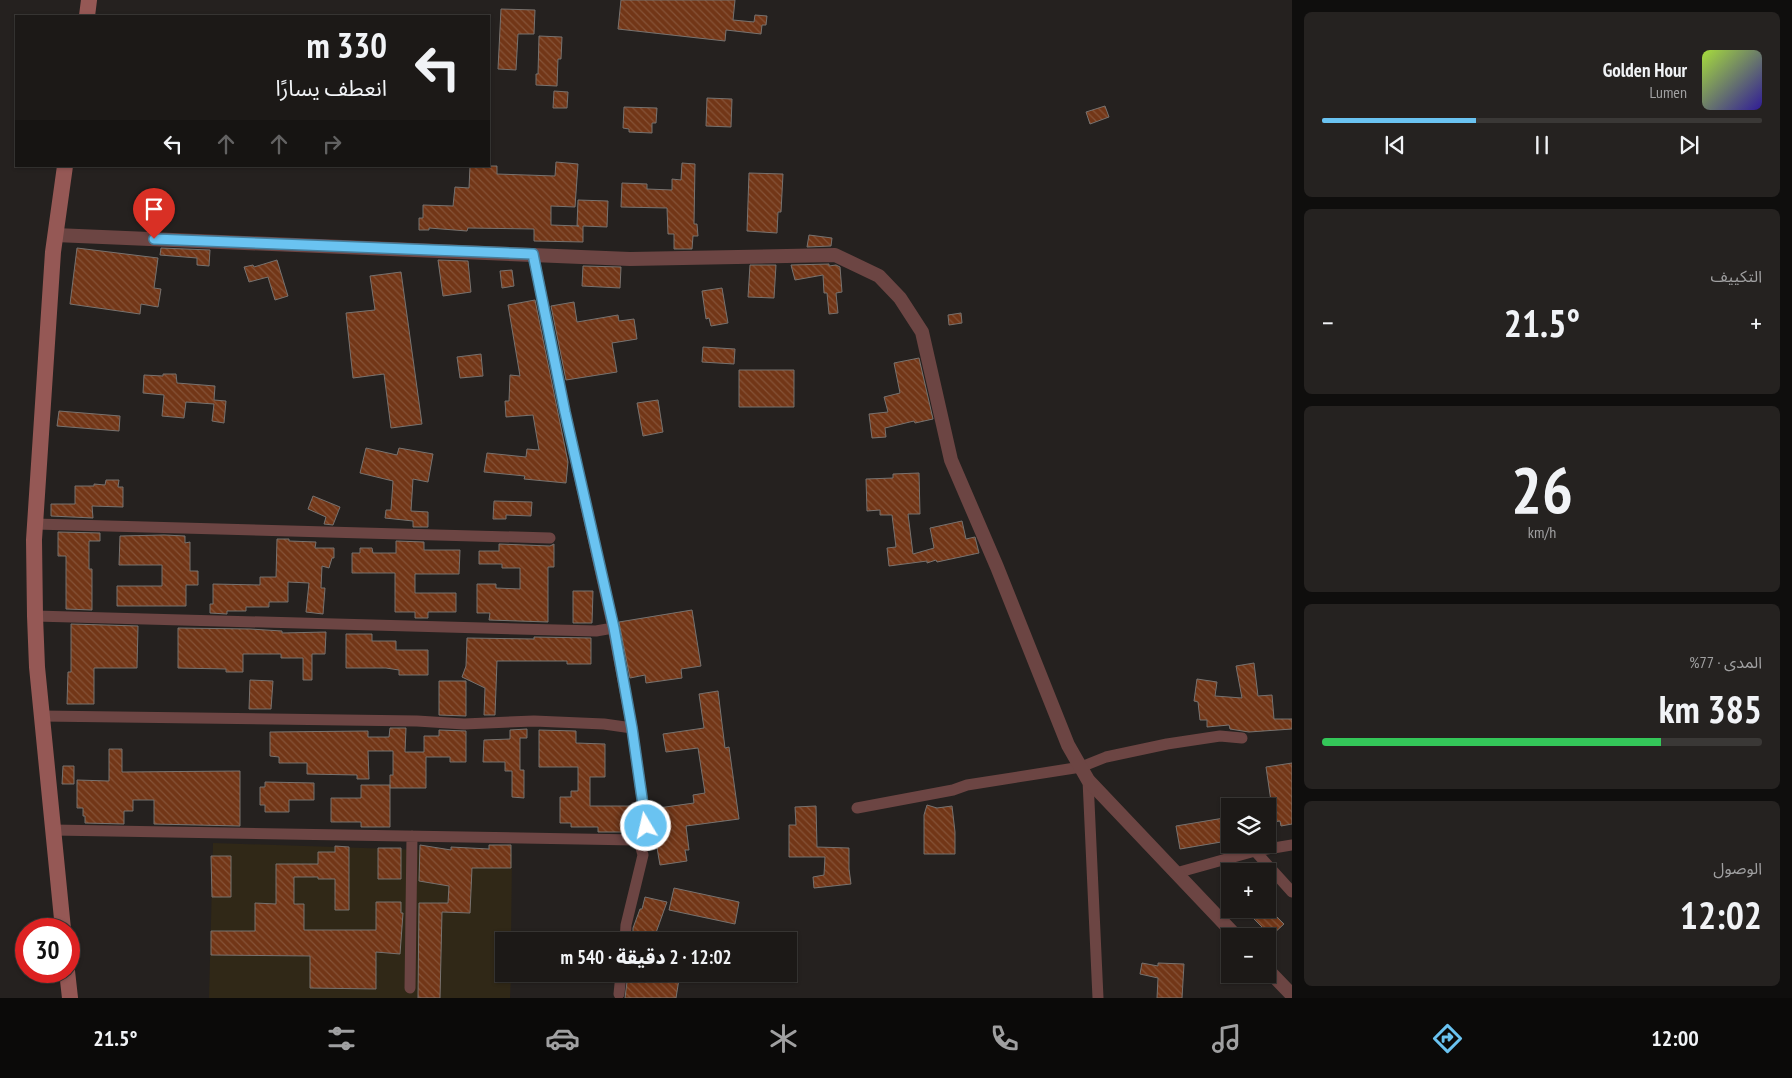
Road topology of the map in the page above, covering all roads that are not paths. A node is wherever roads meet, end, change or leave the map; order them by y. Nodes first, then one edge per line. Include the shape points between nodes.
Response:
1 (89, 0) edge
2 (87, 15) edge
3 (65, 167) edge
4 (55, 235) junction
5 (533, 254) junction
6 (35, 524) junction
7 (550, 538) dead end
8 (34, 616) junction
9 (614, 628) junction
10 (41, 716) junction
11 (632, 728) junction
12 (1242, 738) dead end
13 (1081, 767) junction
14 (1088, 780) junction
15 (857, 808) dead end
16 (53, 830) junction
17 (412, 836) junction
18 (640, 844) junction
19 (1292, 845) edge
20 (1276, 848) edge
21 (1248, 853) edge
22 (1257, 853) edge
23 (1176, 874) junction
24 (1292, 892) edge
25 (62, 918) edge
26 (1228, 928) edge
27 (625, 932) edge
28 (1276, 978) edge
29 (620, 982) edge
30 (69, 983) edge
31 (410, 988) dead end
32 (619, 994) dead end
33 (1292, 995) edge
34 (70, 998) edge
35 (1098, 998) edge

1 - 2 main road
3 - 4 main road
4 - 5 street
4 - 6 main road
5 - 9 street
5 - 13 street via 630,258 835,255 879,276 900,298 922,332 951,460 1068,745
6 - 7 street
6 - 8 main road
8 - 9 street via 596,631
8 - 10 main road
9 - 11 street
10 - 11 street via 464,724 534,721
10 - 16 main road
11 - 18 street via 650,837
12 - 13 street via 1220,736 1167,744 1106,757
13 - 14 street
13 - 15 street via 967,785
14 - 23 street
14 - 35 street
16 - 17 street
16 - 25 main road
17 - 18 street via 636,840
17 - 31 street
18 - 27 street via 643,855
19 - 20 street
21 - 23 street
22 - 24 street
23 - 26 street
28 - 33 street
29 - 32 street
30 - 34 main road

